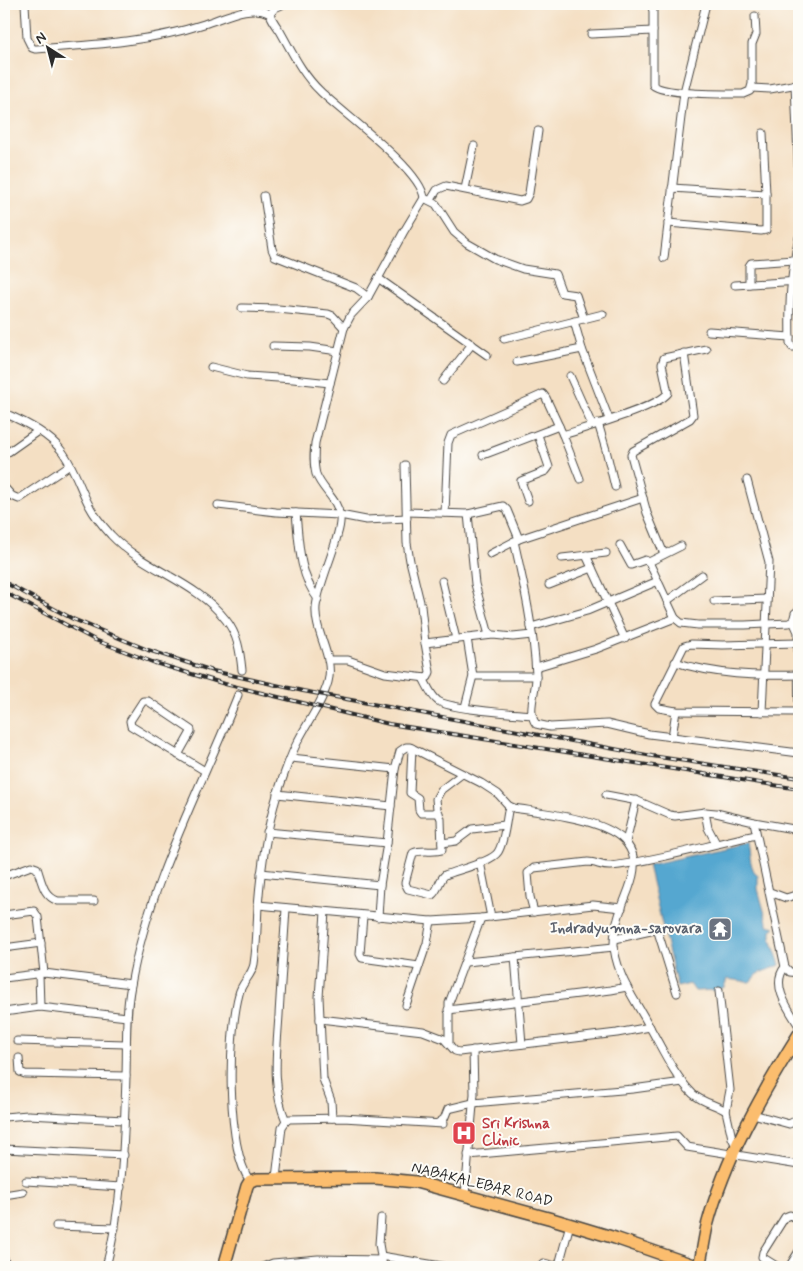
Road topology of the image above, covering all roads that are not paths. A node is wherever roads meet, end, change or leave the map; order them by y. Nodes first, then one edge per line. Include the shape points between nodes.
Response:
1 (25, 4) edge
2 (284, 4) edge
3 (651, 4) edge
4 (706, 4) edge
5 (270, 14) junction
6 (755, 16) dead end
7 (653, 31) junction
8 (591, 34) dead end
9 (797, 84) edge
10 (752, 88) junction
11 (684, 92) junction
12 (538, 131) dead end
13 (763, 133) dead end
14 (474, 146) dead end
15 (799, 183) edge
16 (672, 188) junction
17 (465, 189) junction
18 (766, 194) junction
19 (264, 196) dead end
20 (428, 199) junction
21 (668, 223) junction
22 (799, 237) edge
23 (664, 258) dead end
24 (794, 260) junction
25 (378, 278) junction
26 (790, 281) junction
27 (799, 281) edge
28 (749, 284) junction
29 (735, 285) dead end
30 (368, 297) junction
31 (242, 308) dead end
32 (603, 314) dead end
33 (584, 319) junction
34 (574, 321) junction
35 (344, 328) junction
36 (709, 332) dead end
37 (790, 337) junction
38 (504, 339) dead end
39 (472, 344) junction
40 (273, 346) dead end
41 (799, 347) edge
42 (582, 349) junction
43 (706, 349) dead end
44 (338, 351) junction
45 (684, 353) junction
46 (487, 355) dead end
47 (517, 362) dead end
48 (211, 367) dead end
49 (570, 376) dead end
50 (444, 381) dead end
51 (330, 383) junction
52 (4, 413) edge
53 (609, 420) junction
54 (595, 424) junction
55 (559, 426) junction
56 (38, 431) junction
57 (538, 435) junction
58 (563, 435) junction
59 (4, 455) edge
60 (483, 455) dead end
61 (70, 465) junction
62 (405, 465) dead end
63 (580, 479) dead end
64 (747, 480) dead end
65 (4, 487) edge
66 (615, 487) dead end
67 (643, 498) junction
68 (528, 500) dead end
69 (218, 505) dead end
70 (296, 513) junction
71 (445, 514) junction
72 (468, 514) junction
73 (340, 515) junction
74 (407, 515) junction
75 (516, 540) junction
76 (620, 545) dead end
77 (681, 546) dead end
78 (606, 553) dead end
79 (490, 554) dead end
80 (664, 554) junction
81 (586, 555) junction
82 (562, 558) dead end
83 (648, 562) junction
84 (592, 568) junction
85 (702, 575) dead end
86 (442, 581) dead end
87 (658, 581) junction
88 (549, 585) dead end
89 (318, 599) junction
90 (767, 599) junction
91 (667, 601) junction
92 (714, 601) dead end
93 (608, 602) junction
94 (799, 610) edge
95 (675, 618) junction
96 (793, 621) junction
97 (766, 624) junction
98 (531, 627) junction
99 (532, 635) junction
100 (489, 636) junction
101 (467, 638) junction
102 (625, 639) junction
103 (456, 640) junction
104 (425, 642) junction
105 (798, 643) junction
106 (766, 644) junction
107 (328, 660) junction
108 (675, 662) junction
109 (536, 667) junction
110 (242, 670) dead end
111 (798, 675) junction
112 (473, 676) junction
113 (536, 676) junction
114 (764, 676) junction
115 (423, 678) junction
116 (238, 695) dead end
117 (465, 707) junction
118 (676, 711) junction
119 (762, 712) junction
120 (798, 712) edge
121 (532, 715) junction
122 (672, 737) junction
123 (412, 748) junction
124 (799, 753) edge
125 (178, 755) junction
126 (291, 758) junction
127 (395, 769) junction
128 (205, 771) junction
129 (462, 774) junction
130 (278, 794) junction
131 (606, 795) dead end
132 (636, 800) junction
133 (390, 806) junction
134 (509, 806) junction
135 (705, 812) junction
136 (439, 813) junction
137 (754, 822) junction
138 (505, 825) junction
139 (799, 830) edge
140 (267, 832) junction
141 (756, 835) junction
142 (626, 842) junction
143 (387, 843) junction
144 (716, 843) junction
145 (442, 844) junction
146 (480, 862) junction
147 (634, 862) junction
148 (261, 873) junction
149 (4, 876) edge
150 (380, 885) junction
151 (770, 892) junction
152 (799, 894) edge
153 (94, 901) dead end
154 (258, 905) junction
155 (286, 908) junction
156 (622, 908) junction
157 (325, 912) junction
158 (534, 912) junction
159 (4, 915) edge
160 (364, 916) junction
161 (378, 917) junction
162 (491, 917) junction
163 (481, 918) junction
164 (431, 921) junction
165 (615, 939) junction
166 (41, 943) junction
167 (614, 947) junction
168 (4, 948) edge
169 (515, 957) junction
170 (466, 962) junction
171 (419, 966) junction
172 (785, 967) junction
173 (42, 974) junction
174 (799, 974) edge
175 (4, 978) edge
176 (131, 984) junction
177 (626, 987) junction
178 (719, 991) dead end
179 (677, 993) dead end
180 (518, 1000) junction
181 (406, 1005) dead end
182 (40, 1007) junction
183 (448, 1010) junction
184 (4, 1012) edge
185 (127, 1017) junction
186 (320, 1020) junction
187 (799, 1026) edge
188 (650, 1027) junction
189 (799, 1034) edge
190 (17, 1041) dead end
191 (449, 1042) junction
192 (126, 1044) junction
193 (522, 1044) junction
194 (473, 1050) junction
195 (19, 1058) dead end
196 (126, 1076) junction
197 (683, 1082) junction
198 (473, 1103) junction
199 (726, 1111) junction
200 (753, 1114) junction
201 (4, 1117) edge
202 (332, 1118) junction
203 (799, 1119) edge
204 (124, 1120) junction
205 (286, 1120) junction
206 (4, 1149) edge
207 (735, 1150) junction
208 (124, 1155) junction
209 (468, 1155) junction
210 (799, 1165) edge
211 (276, 1178) junction
212 (26, 1181) dead end
213 (250, 1181) junction
214 (121, 1186) junction
215 (23, 1192) dead end
216 (4, 1195) edge
217 (465, 1195) junction
218 (381, 1218) dead end
219 (799, 1218) edge
220 (570, 1224) junction
221 (56, 1226) dead end
222 (115, 1228) junction
223 (799, 1251) edge
224 (4, 1258) edge
225 (382, 1261) edge
226 (773, 1266) edge
227 (6, 1267) edge
228 (106, 1267) edge
229 (224, 1267) edge
230 (264, 1267) edge
231 (447, 1267) edge
232 (539, 1267) edge
233 (699, 1267) edge
234 (789, 1267) edge

1 - 5 street via 28,42 35,49 160,37 245,11
2 - 5 street
3 - 7 street
4 - 11 street
5 - 20 street via 309,79 405,166
6 - 10 street
7 - 8 street
7 - 11 street via 653,85 657,89
9 - 10 street via 770,89
9 - 15 street
10 - 11 street via 743,94
11 - 16 street
12 - 17 street via 526,199 520,201
13 - 18 street
14 - 17 street
16 - 18 street
16 - 21 street
17 - 20 street via 442,187
18 - 21 street via 767,227 764,231
19 - 30 street via 275,256 356,288
20 - 25 street
20 - 33 street via 467,243 495,259 523,269 555,274 562,293 578,298
21 - 23 street
22 - 24 street
24 - 26 street
24 - 28 street via 751,263
25 - 30 street
25 - 39 street
26 - 27 street
26 - 28 street
26 - 37 street
28 - 29 street
30 - 35 street
31 - 35 street via 328,314
32 - 33 street
33 - 34 street
34 - 38 street
34 - 42 street
35 - 44 street
36 - 37 street
37 - 41 street via 791,346
39 - 46 street
39 - 50 street
40 - 44 street
42 - 47 street
42 - 53 street
43 - 45 street
44 - 51 street
45 - 53 street via 662,360 667,395
45 - 67 street via 693,415 632,453
48 - 51 street via 247,376
49 - 54 street
51 - 73 street via 315,443 314,466
52 - 56 street
53 - 54 street
54 - 58 street
54 - 66 street via 606,450
55 - 57 street
55 - 58 street
55 - 71 street via 543,394 451,435
56 - 59 street
56 - 61 street via 61,449
57 - 60 street
57 - 68 street via 549,467 521,481
58 - 63 street
61 - 65 street via 23,498 16,498
61 - 110 street via 89,506 110,534 140,559 202,596 227,620 240,648
62 - 74 street
64 - 90 street via 769,562
67 - 75 street
67 - 80 street
69 - 70 street
70 - 73 street
70 - 89 street via 305,577
71 - 72 street
71 - 74 street
72 - 75 street via 503,506
72 - 100 street via 475,584
73 - 74 street via 366,520
73 - 89 street via 340,526
74 - 104 street via 407,544 421,606
75 - 79 street
75 - 98 street
76 - 83 street via 631,566 645,560
77 - 80 street
78 - 81 street
80 - 83 street
81 - 82 street
81 - 84 street
83 - 87 street
84 - 88 street
84 - 93 street
85 - 91 street
86 - 103 street
87 - 91 street
87 - 93 street
89 - 107 street via 317,624
90 - 92 street
90 - 97 street
91 - 95 street
93 - 98 street
93 - 102 street
94 - 96 street via 794,613
95 - 97 street via 681,623
95 - 102 street
96 - 97 street
96 - 105 street
97 - 106 street
98 - 99 street
99 - 100 street
99 - 109 street
100 - 101 street
101 - 103 street
101 - 112 street
102 - 109 street
103 - 104 street
104 - 115 street via 430,675
105 - 106 street
105 - 111 street
106 - 108 street via 691,644 681,648
106 - 114 street
107 - 115 street via 348,660 385,673
107 - 126 street via 324,694
108 - 114 street via 716,672
108 - 118 street via 655,704 659,708
109 - 113 street
111 - 114 street
111 - 120 street
112 - 113 street
112 - 117 street
113 - 121 street
114 - 119 street
115 - 117 street via 438,701
116 - 128 street
117 - 121 street
118 - 119 street
118 - 122 street
119 - 120 street
120 - 124 street
121 - 122 street via 539,726 607,724
122 - 124 street
123 - 127 street via 403,748
123 - 129 street
123 - 136 street via 410,793 418,798 421,813
125 - 125 street via 191,730 144,701 130,721 131,726
125 - 128 street
126 - 127 street
126 - 130 street
127 - 133 street
128 - 176 street via 146,920
129 - 134 street via 494,791
129 - 136 street via 438,794 436,804
130 - 133 street
130 - 140 street
131 - 132 street
132 - 135 street via 675,816
132 - 142 street
133 - 143 street
134 - 138 street
134 - 142 street via 588,822 606,828
135 - 137 street
135 - 144 street via 708,828
136 - 145 street
137 - 139 street
137 - 141 street
138 - 145 street via 472,829 456,841
138 - 146 street via 499,851 492,858
140 - 143 street
140 - 148 street
141 - 144 street
141 - 151 street
142 - 147 street
143 - 150 street
144 - 147 street
145 - 146 street via 441,851 413,852 404,883 406,887 432,895 444,875
146 - 162 street
147 - 156 street via 634,875
147 - 158 street via 606,866 588,862 532,869 528,873
148 - 150 street
148 - 154 street
149 - 153 street via 34,866 46,892 53,899
150 - 161 street
151 - 152 street via 786,898
151 - 172 street
154 - 155 street
154 - 213 street via 254,964 238,996 231,1046 234,1121 241,1164
155 - 157 street
155 - 205 street via 276,1084
156 - 158 street via 593,905
156 - 165 street
157 - 160 street
157 - 186 street
158 - 162 street
159 - 166 street via 34,912 38,917
160 - 161 street
160 - 171 street via 362,958
161 - 164 street
162 - 163 street
163 - 164 street
163 - 170 street
164 - 171 street
165 - 167 street
165 - 179 street via 654,930 658,932
166 - 168 street
166 - 173 street
167 - 169 street
167 - 177 street
169 - 170 street
169 - 180 street
170 - 183 street
171 - 181 street
172 - 174 street
172 - 187 street via 780,974 781,989 786,1005
173 - 175 street
173 - 176 street
173 - 182 street
176 - 185 street
177 - 180 street
177 - 188 street
178 - 199 street via 730,1090
180 - 183 street
180 - 193 street
182 - 184 street
182 - 185 street
183 - 191 street
185 - 192 street
186 - 191 street via 424,1031
186 - 202 street via 323,1079 331,1101
188 - 193 street
188 - 197 street
189 - 200 main road
190 - 192 street
191 - 194 street via 455,1052
192 - 196 street
193 - 194 street
194 - 198 street
195 - 196 street via 20,1072 25,1074
196 - 204 street
197 - 198 street
197 - 199 street via 699,1100
198 - 202 street via 448,1109 441,1123
198 - 209 street
199 - 207 street
200 - 203 street via 789,1124
200 - 207 main road
201 - 204 street via 28,1115
202 - 205 street
204 - 208 street
205 - 211 street via 282,1127
206 - 208 street
207 - 209 street via 687,1147 674,1136
207 - 210 street
207 - 233 main road via 708,1225
208 - 214 street
209 - 217 street
211 - 213 main road, NABAKALEBAR ROAD
211 - 217 main road, NABAKALEBAR ROAD via 398,1180
212 - 214 street
213 - 229 main road
214 - 222 street
215 - 216 street
217 - 220 main road, NABAKALEBAR ROAD
218 - 225 street
219 - 226 street via 785,1217 763,1252 762,1257
220 - 232 street via 559,1265 544,1263
220 - 233 main road, NABAKALEBAR ROAD
221 - 222 street
222 - 228 street
223 - 234 street
224 - 227 street
225 - 230 street via 318,1259 273,1263
225 - 231 street

